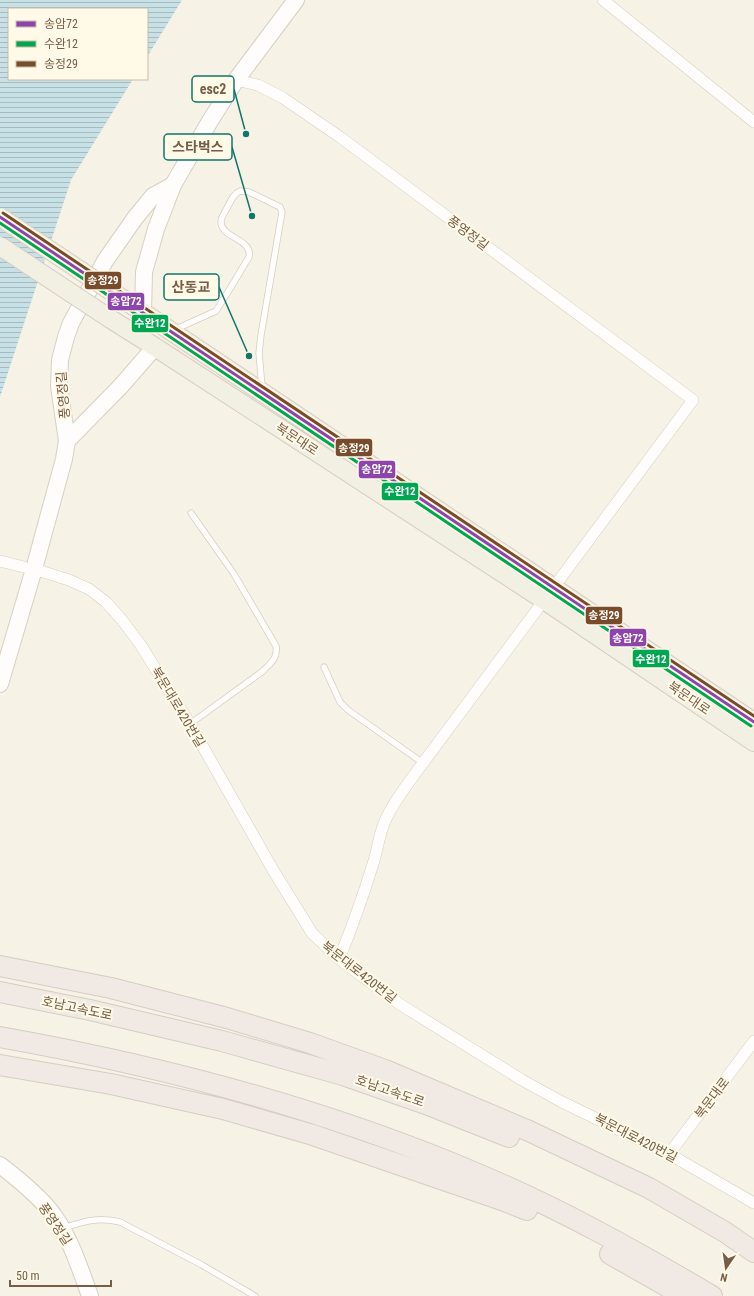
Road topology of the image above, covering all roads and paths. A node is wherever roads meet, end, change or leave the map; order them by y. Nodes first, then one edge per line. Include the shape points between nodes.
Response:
1 (296, 0) edge
2 (603, 0) edge
3 (236, 80) junction
4 (754, 122) edge
5 (173, 185) junction
6 (0, 217) edge
7 (0, 246) edge
8 (143, 312) junction
9 (171, 331) junction
10 (155, 347) junction
11 (262, 392) junction
12 (67, 441) junction
13 (191, 513) dead end
14 (4, 562) edge
15 (29, 568) junction
16 (549, 594) junction
17 (324, 667) dead end
18 (0, 684) edge
19 (754, 722) edge
20 (190, 724) junction
21 (754, 742) edge
22 (422, 763) junction
23 (339, 959) junction
24 (9, 968) edge
25 (6, 993) edge
26 (2, 1038) edge
27 (754, 1042) edge
28 (0, 1065) edge
29 (669, 1154) junction
30 (0, 1165) edge
31 (754, 1203) edge
32 (62, 1229) junction
33 (754, 1252) edge
34 (754, 1261) edge
35 (90, 1296) edge
36 (255, 1296) edge
37 (684, 1296) edge
38 (712, 1296) edge

1 - 3 street
2 - 4 street
3 - 5 street
3 - 16 street, 풍영정길 via 258,85 283,98 340,137 693,400
5 - 8 street via 156,229 144,272
5 - 12 street, 풍영정길 via 153,196 135,218 105,262 71,323 60,360 59,386
6 - 8 main road, 북문대로, bridge
7 - 10 main road, 북문대로, bridge
8 - 9 main road, 북문대로
9 - 11 main road, 북문대로
9 - 11 lane via 216,311 249,257 245,245 224,230 221,223 233,196 240,191 249,192 280,207 282,212 259,353
10 - 12 street
10 - 16 main road, 북문대로
11 - 16 main road, 북문대로
12 - 15 street, 풍영정길 via 64,459
13 - 20 lane via 234,574 277,650 273,662 263,671
14 - 15 street, 북문대로420번길
15 - 18 street, 풍영정길
15 - 20 street, 북문대로420번길 via 69,580 89,589 106,602 140,644
16 - 19 main road, 북문대로
16 - 21 main road, 북문대로
16 - 22 street
17 - 22 lane via 340,702 348,710
20 - 23 street, 북문대로420번길 via 312,934
22 - 23 street via 386,819 352,927
23 - 29 street, 북문대로420번길 via 401,1005 522,1080
24 - 33 highway via 111,988 227,1018 310,1043 385,1070 529,1131 649,1188
25 - 34 highway, 호남고속도로 via 222,1041 343,1075 426,1104 564,1161 634,1195
26 - 38 highway via 154,1068 222,1085 357,1127 478,1174 543,1204 589,1226
27 - 29 street, 북문대로
28 - 37 highway via 110,1084 223,1109 320,1138 502,1200 547,1219
29 - 31 street, 북문대로420번길
30 - 32 street, 풍영정길 via 48,1208
32 - 35 street, 풍영정길 via 73,1250
32 - 36 lane via 84,1221 120,1222

